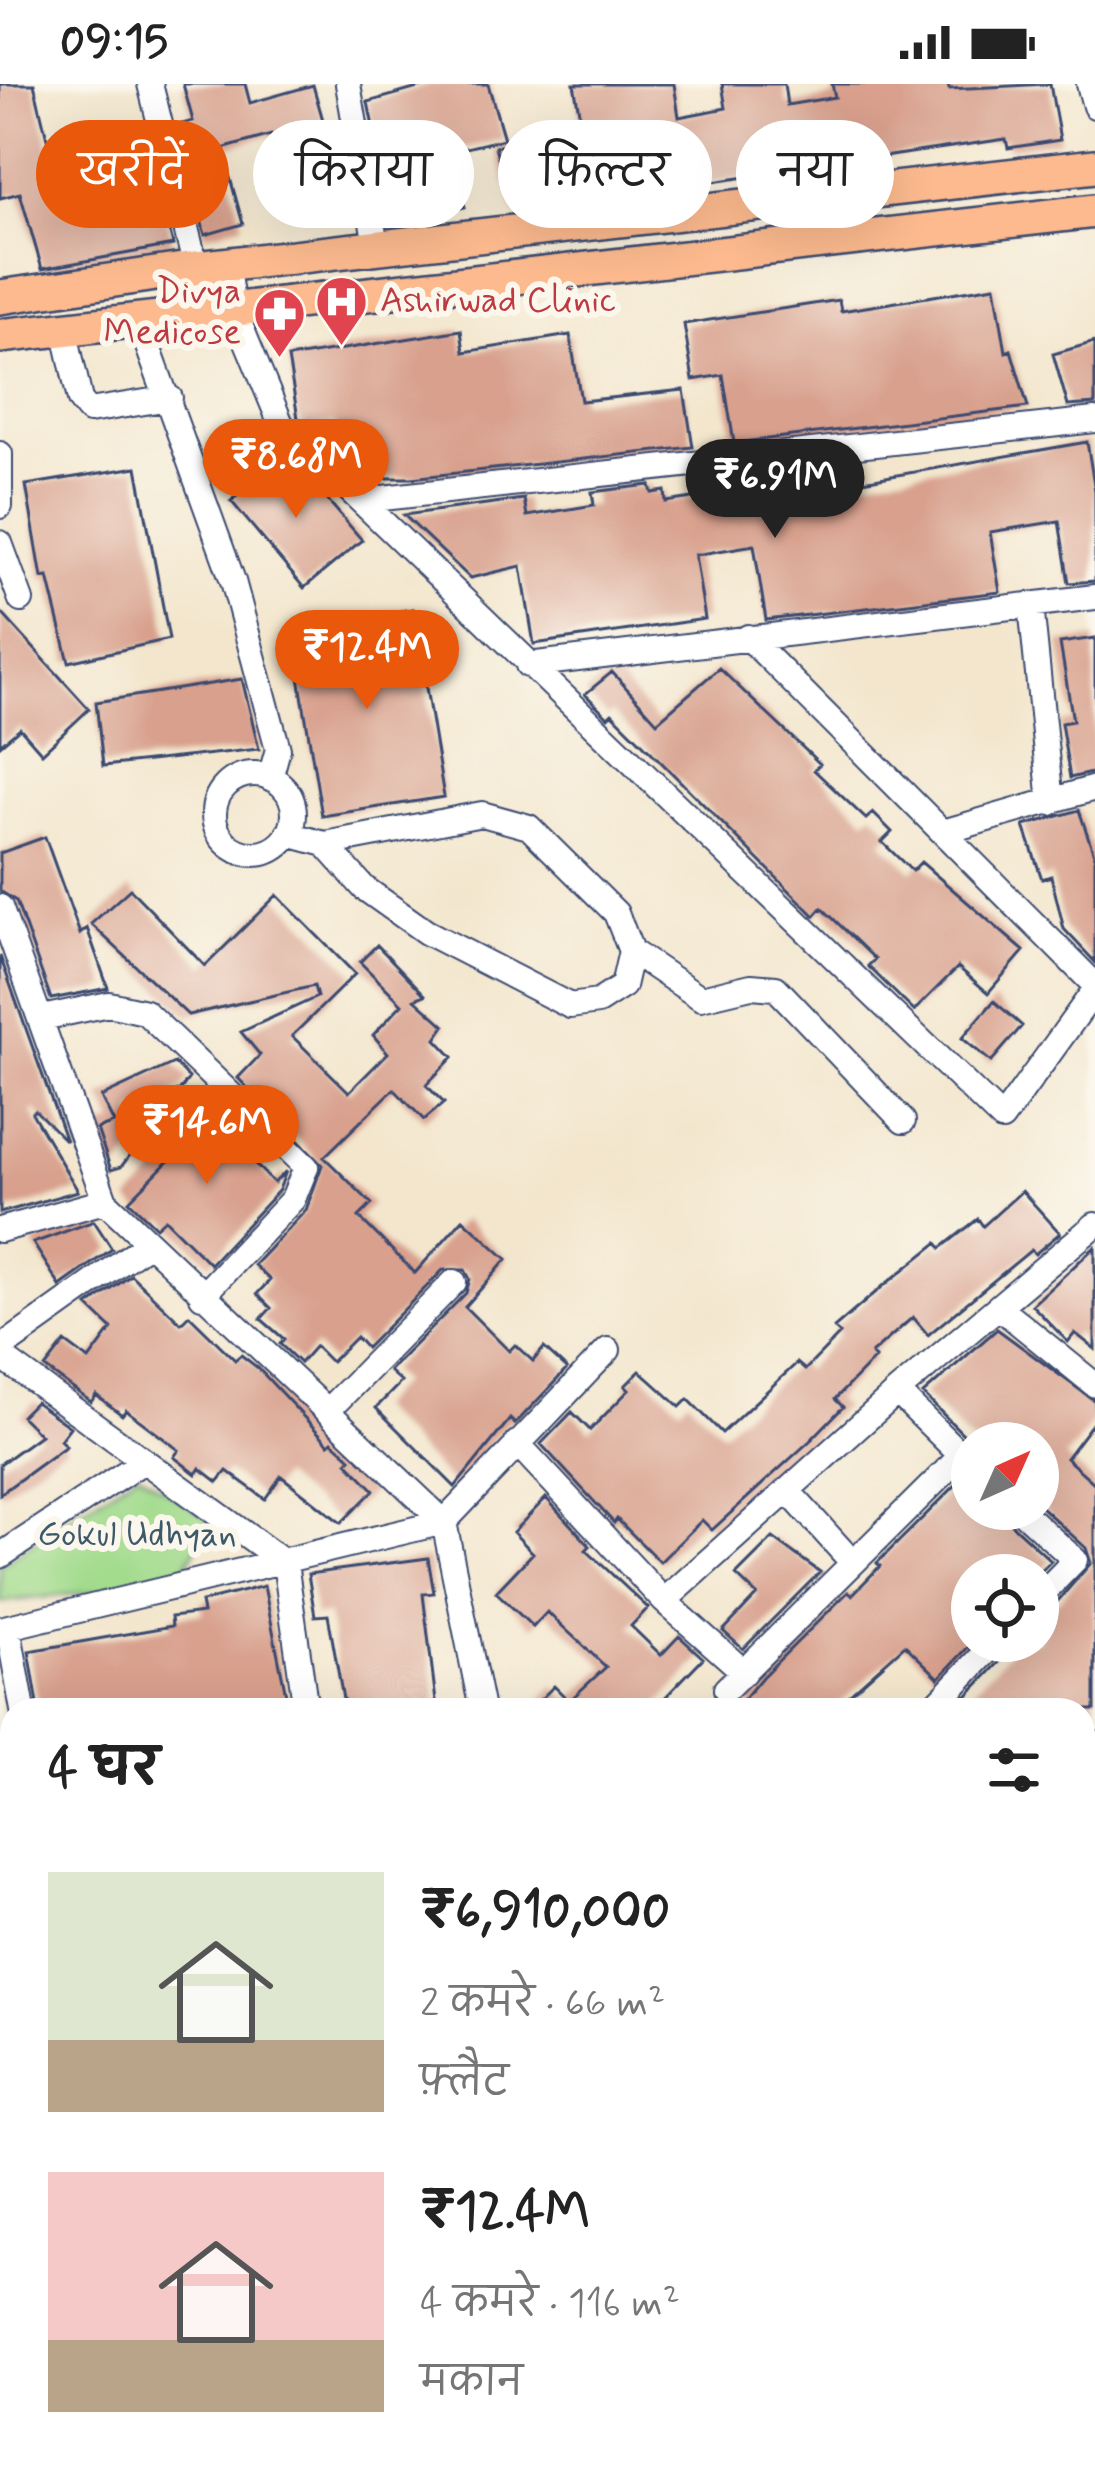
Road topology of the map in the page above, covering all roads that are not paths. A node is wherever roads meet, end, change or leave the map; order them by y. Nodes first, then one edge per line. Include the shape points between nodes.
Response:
1 (150, 84) edge
2 (349, 84) edge
3 (1089, 84) edge
4 (1095, 106) edge
5 (1095, 166) edge
6 (1095, 211) edge
7 (376, 251) junction
8 (211, 268) junction
9 (2, 289) edge
10 (233, 308) junction
11 (185, 313) junction
12 (138, 319) junction
13 (64, 328) junction
14 (0, 336) edge
15 (170, 398) junction
16 (1095, 420) edge
17 (0, 454) edge
18 (364, 500) junction
19 (0, 506) edge
20 (0, 543) edge
21 (1095, 597) edge
22 (21, 600) dead end
23 (1031, 605) junction
24 (748, 637) junction
25 (529, 665) junction
26 (270, 778) junction
27 (1095, 788) edge
28 (1051, 802) junction
29 (943, 832) junction
30 (288, 834) junction
31 (325, 844) junction
32 (0, 907) edge
33 (632, 951) junction
34 (1095, 987) edge
35 (42, 1018) junction
36 (903, 1121) dead end
37 (105, 1201) junction
38 (1095, 1226) edge
39 (0, 1230) edge
40 (147, 1244) junction
41 (454, 1282) dead end
42 (202, 1295) junction
43 (999, 1307) junction
44 (608, 1350) dead end
45 (0, 1353) edge
46 (1095, 1385) edge
47 (896, 1392) junction
48 (328, 1410) junction
49 (517, 1443) junction
50 (951, 1445) edge
51 (142, 1462) junction
52 (951, 1475) edge
53 (787, 1490) junction
54 (444, 1522) junction
55 (1042, 1530) edge
56 (0, 1556) edge
57 (285, 1563) junction
58 (854, 1563) junction
59 (1059, 1576) edge
60 (664, 1601) junction
61 (4, 1628) edge
62 (981, 1662) edge
63 (20, 1698) edge
64 (304, 1698) edge
65 (480, 1698) edge
66 (952, 1698) edge

1 - 8 street
2 - 7 street
3 - 4 street
5 - 7 main road
6 - 10 main road
7 - 8 main road
8 - 9 main road
8 - 10 street
8 - 11 street
10 - 11 main road
10 - 18 street via 281,424
11 - 12 main road
12 - 13 main road
12 - 15 street
13 - 14 main road
13 - 15 street via 89,411
15 - 26 street via 256,665 278,749
16 - 18 street
17 - 19 street
18 - 25 street
20 - 22 street
21 - 23 street
23 - 24 street
23 - 28 street
24 - 25 street
24 - 29 street
25 - 34 street via 1002,1119
26 - 30 street via 289,796
26 - 30 street via 232,780 216,800 216,826 231,847 256,854
27 - 28 street
28 - 29 street
29 - 34 street
30 - 31 street
31 - 33 street via 482,814 529,827 616,913
31 - 33 street via 364,888 426,932 570,1006 598,1002 622,986
32 - 35 street
33 - 36 street via 701,998 776,988
35 - 37 street
35 - 42 street via 110,1004 145,1012 306,1167 293,1198
37 - 39 street
37 - 40 street
38 - 43 street
40 - 42 street
40 - 45 street
41 - 48 street
42 - 48 street
43 - 46 street
43 - 47 street
44 - 49 street
45 - 51 street
47 - 50 street
47 - 53 street
48 - 54 street
49 - 54 street
49 - 60 street
51 - 56 street
51 - 57 street
52 - 58 street
53 - 58 street
53 - 60 street
54 - 57 street
54 - 65 street
55 - 59 street via 1075,1560
57 - 61 street
57 - 64 street
58 - 60 street via 735,1680
61 - 63 street
62 - 66 street

